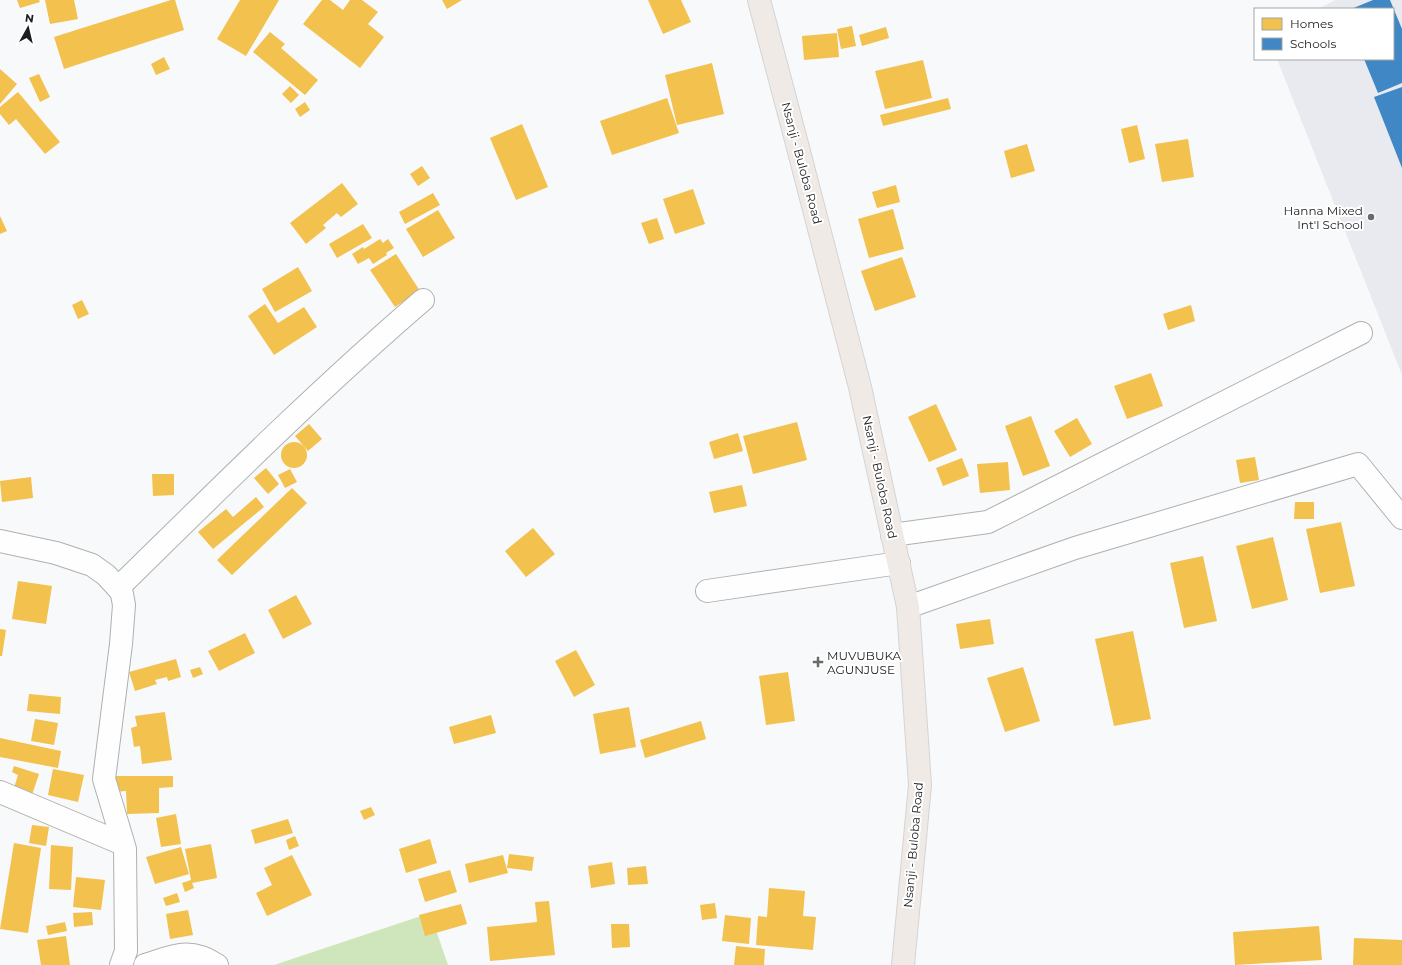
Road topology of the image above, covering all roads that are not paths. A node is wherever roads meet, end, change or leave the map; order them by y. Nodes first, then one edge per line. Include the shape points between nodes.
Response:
1 (759, 0) edge
2 (423, 300) dead end
3 (1361, 333) dead end
4 (1402, 518) edge
5 (892, 535) junction
6 (0, 541) edge
7 (899, 563) junction
8 (118, 588) junction
9 (707, 591) dead end
10 (908, 607) junction
11 (0, 792) edge
12 (123, 844) junction
13 (121, 965) edge
14 (145, 965) edge
15 (217, 965) edge
16 (903, 965) edge

1 - 5 main road, Nsanji - Buloba Road via 860,387
2 - 8 street via 289,420
3 - 5 street via 988,522
4 - 10 street via 1358,464 1075,548
5 - 7 main road, Nsanji - Buloba Road
6 - 8 street via 56,553 92,565
7 - 9 street
7 - 10 main road, Nsanji - Buloba Road
8 - 12 street via 124,605 104,779
10 - 16 main road, Nsanji - Buloba Road via 920,785
11 - 12 street
12 - 13 street via 126,951
14 - 15 street via 185,954 206,958

